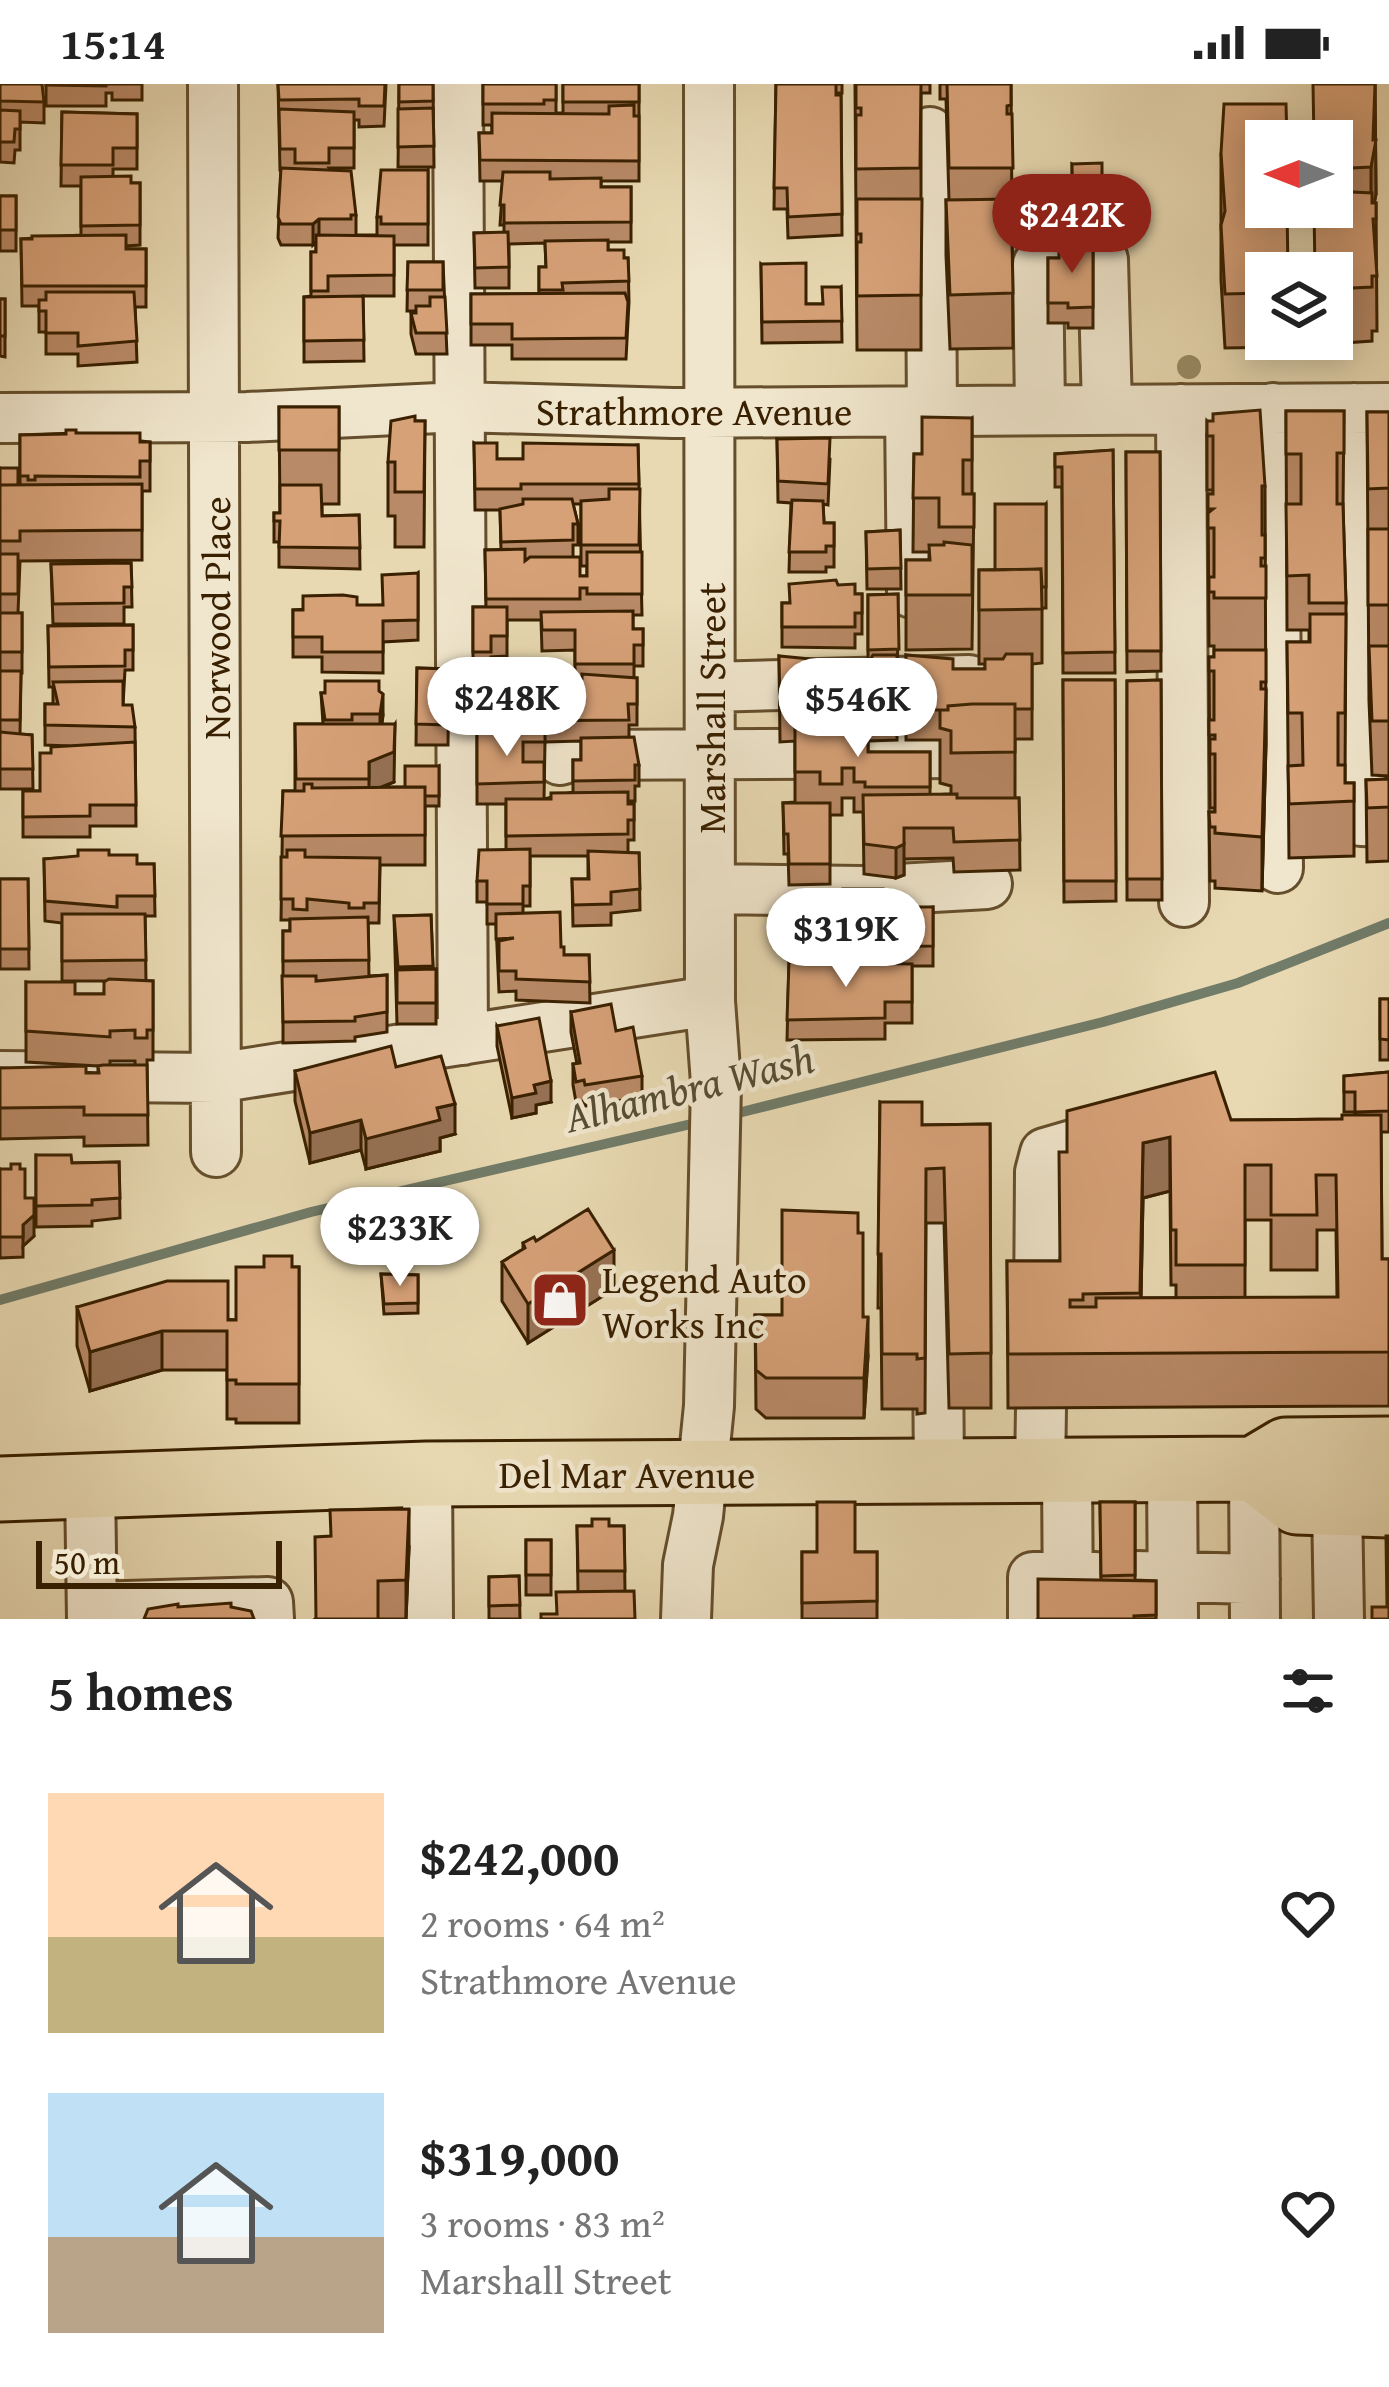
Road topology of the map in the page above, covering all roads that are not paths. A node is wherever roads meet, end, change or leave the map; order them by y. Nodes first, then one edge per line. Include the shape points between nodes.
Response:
1 (213, 84) edge
2 (458, 84) edge
3 (709, 84) edge
4 (930, 132) dead end
5 (460, 407) junction
6 (1107, 408) junction
7 (1273, 408) junction
8 (1371, 408) edge
9 (1040, 409) junction
10 (1181, 409) junction
11 (921, 411) junction
12 (709, 413) junction
13 (213, 417) junction
14 (0, 418) edge
15 (912, 593) edge
16 (1017, 678) edge
17 (710, 687) junction
18 (966, 753) edge
19 (710, 757) junction
20 (560, 760) dead end
21 (1389, 822) edge
22 (1278, 868) dead end
23 (987, 884) dead end
24 (710, 889) junction
25 (1184, 902) dead end
26 (710, 1001) junction
27 (463, 1040) junction
28 (0, 1076) edge
29 (217, 1078) junction
30 (1183, 1112) edge
31 (217, 1151) dead end
32 (937, 1244) dead end
33 (1039, 1316) edge
34 (1041, 1408) dead end
35 (1389, 1449) edge
36 (1172, 1469) junction
37 (1254, 1469) junction
38 (1053, 1470) junction
39 (939, 1471) junction
40 (703, 1472) junction
41 (427, 1474) junction
42 (90, 1485) junction
43 (0, 1489) edge
44 (1363, 1504) edge
45 (1130, 1568) edge
46 (1255, 1599) edge
47 (92, 1613) edge
48 (269, 1619) edge
49 (428, 1619) edge
50 (686, 1619) edge
51 (1033, 1619) edge
52 (1339, 1619) edge

1 - 13 street, Norwood Place
2 - 5 street
3 - 12 street, Marshall Street
4 - 11 street
5 - 12 street, Strathmore Avenue
5 - 13 street, Strathmore Avenue
5 - 27 street
6 - 9 street, Strathmore Avenue
6 - 9 street via 1103,260 1093,252 1046,254 1038,264
6 - 10 street, Strathmore Avenue
7 - 8 street, Strathmore Avenue
7 - 10 street, Strathmore Avenue
7 - 22 street
8 - 21 street via 1360,821
9 - 11 street, Strathmore Avenue
10 - 25 street
11 - 12 street, Strathmore Avenue
11 - 15 street
12 - 17 street, Marshall Street
13 - 14 street, Strathmore Avenue
13 - 29 street, Norwood Place
16 - 17 street
17 - 19 street, Marshall Street
18 - 19 street
19 - 20 street
19 - 24 street, Marshall Street
23 - 24 street
24 - 26 street, Marshall Street
26 - 27 street
26 - 40 street, Marshall Street via 715,1176
27 - 29 street
28 - 29 street
29 - 31 street, Norwood Place
30 - 33 street via 1045,1153
32 - 39 street
34 - 38 street
35 - 37 main road, Del Mar Avenue via 1286,1450
36 - 37 main road, Del Mar Avenue
36 - 38 main road, Del Mar Avenue
36 - 45 street
37 - 44 main road via 1297,1502
37 - 46 street
38 - 39 main road, Del Mar Avenue
38 - 45 street
39 - 40 main road, Del Mar Avenue
40 - 41 main road, Del Mar Avenue
40 - 50 street, Marshall Street
41 - 42 main road, Del Mar Avenue
41 - 49 street
42 - 43 main road, Del Mar Avenue
42 - 47 street
44 - 52 street
45 - 46 street
45 - 51 street via 1033,1577
47 - 48 street via 268,1602

